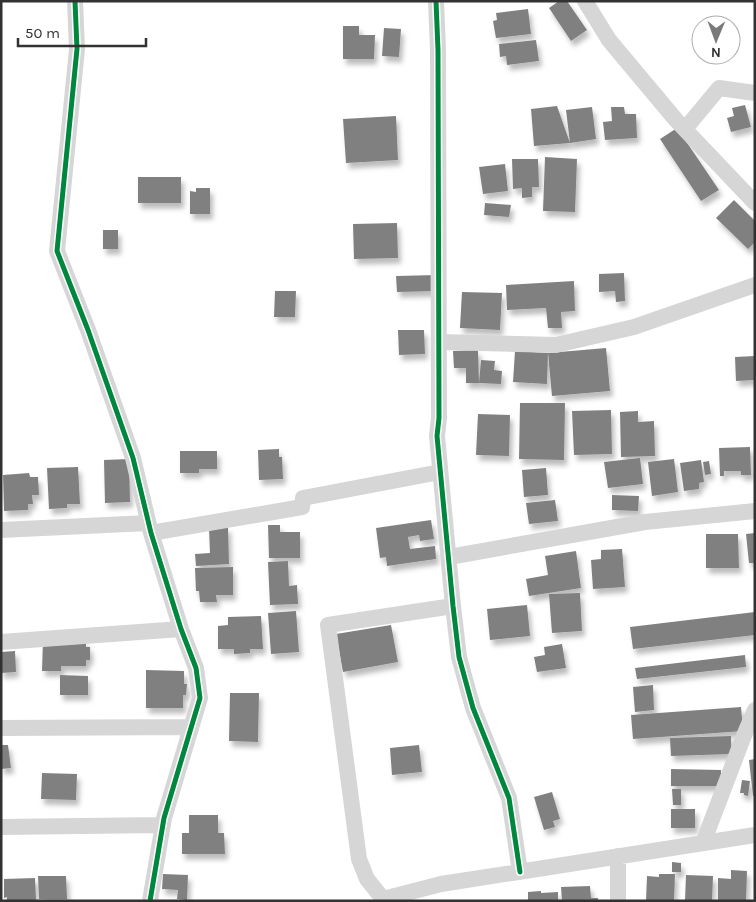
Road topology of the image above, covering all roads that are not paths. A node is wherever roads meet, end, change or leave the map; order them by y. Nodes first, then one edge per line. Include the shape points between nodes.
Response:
1 (75, 1) edge
2 (436, 1) edge
3 (585, 1) edge
4 (755, 93) edge
5 (685, 129) junction
6 (755, 203) edge
7 (755, 285) edge
8 (439, 342) junction
9 (440, 472) junction
10 (755, 511) edge
11 (149, 528) junction
12 (1, 530) edge
13 (449, 557) junction
14 (453, 606) junction
15 (181, 629) junction
16 (1, 642) edge
17 (755, 710) edge
18 (191, 727) junction
19 (1, 728) edge
20 (162, 825) junction
21 (1, 827) edge
22 (755, 835) edge
23 (703, 843) junction
24 (618, 856) junction
25 (520, 872) junction
26 (383, 900) edge
27 (150, 901) edge
28 (618, 901) edge

1 - 11 street via 78,50 57,251 133,458
2 - 8 street
3 - 5 street via 609,40
4 - 5 street via 719,88
5 - 6 street
7 - 8 street via 634,327 556,345
8 - 9 street via 437,436
9 - 11 street via 303,498 302,506
9 - 13 street
10 - 13 street via 645,522
11 - 12 street
11 - 15 street
13 - 14 street
14 - 25 street via 459,657 474,708 509,798
14 - 26 street via 328,625 359,860 367,879
15 - 16 street
15 - 18 street via 196,668 200,698
17 - 23 street
18 - 19 street
18 - 20 street
20 - 21 street
20 - 27 street
22 - 23 street
23 - 24 street
24 - 25 street
24 - 28 street
25 - 26 street via 441,884

